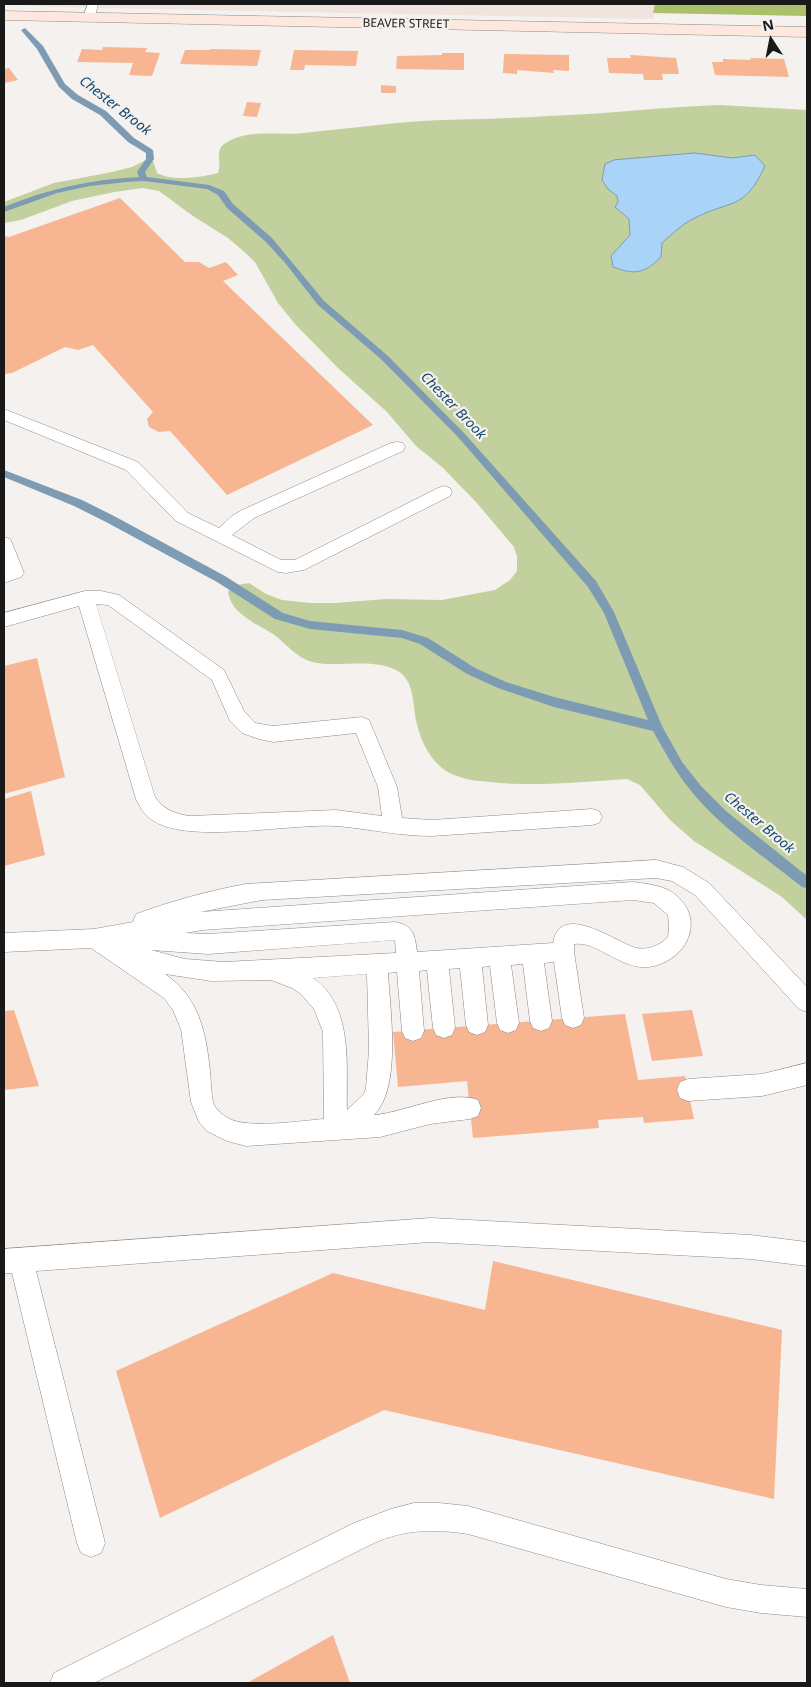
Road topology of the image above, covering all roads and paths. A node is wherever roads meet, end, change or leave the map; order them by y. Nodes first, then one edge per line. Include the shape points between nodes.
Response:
1 (91, 10) edge
2 (4, 15) edge
3 (807, 32) edge
4 (4, 414) edge
5 (397, 447) dead end
6 (444, 492) dead end
7 (221, 536) junction
8 (4, 543) edge
9 (4, 577) edge
10 (84, 597) junction
11 (4, 620) edge
12 (592, 817) dead end
13 (392, 825) junction
14 (94, 938) junction
15 (4, 943) edge
16 (563, 952) junction
17 (532, 954) junction
18 (500, 956) junction
19 (470, 958) junction
20 (437, 960) junction
21 (407, 962) junction
22 (377, 964) junction
23 (264, 971) junction
24 (807, 1002) edge
25 (573, 1018) dead end
26 (541, 1021) dead end
27 (508, 1023) dead end
28 (477, 1026) dead end
29 (444, 1028) dead end
30 (413, 1031) dead end
31 (807, 1074) edge
32 (688, 1090) dead end
33 (470, 1108) dead end
34 (336, 1130) junction
35 (807, 1254) edge
36 (12, 1261) edge
37 (91, 1543) dead end
38 (807, 1603) edge
39 (64, 1683) edge

1 - 2 main road, BEAVER STREET
1 - 3 main road, BEAVER STREET
4 - 7 lane via 132,466 182,517
5 - 7 lane via 248,514
6 - 7 lane via 298,566 278,566
8 - 9 lane via 15,574
10 - 11 lane
10 - 13 lane via 99,596 113,600 210,667 225,686 240,723 247,729 273,734 362,725 390,792
10 - 13 lane via 146,799 157,814 176,823 190,824 336,818
12 - 13 lane via 432,828
14 - 15 lane
14 - 16 lane via 203,920 633,891 659,895 675,908 680,932 676,943 658,957 633,956 576,932 566,936
14 - 21 lane via 208,944 395,931 405,937
14 - 23 lane via 179,967 222,972
14 - 24 lane via 191,904 246,893 656,869 676,873 702,889
14 - 34 lane via 172,991 182,1003 193,1029 202,1102 215,1122 226,1130 246,1135
16 - 17 lane
16 - 25 lane
17 - 18 lane
17 - 26 lane
18 - 19 lane
18 - 27 lane
19 - 20 lane
19 - 28 lane
20 - 21 lane
20 - 29 lane
21 - 22 lane
21 - 30 lane
22 - 23 lane
22 - 34 lane via 380,1050 377,1088 363,1112
23 - 34 lane via 283,974 308,985 325,1006 334,1032
31 - 32 lane via 762,1085
33 - 34 lane via 430,1113 380,1126
35 - 36 lane via 751,1247 431,1230
36 - 37 lane
38 - 39 lane via 726,1593 468,1520 413,1516 388,1522 364,1533

